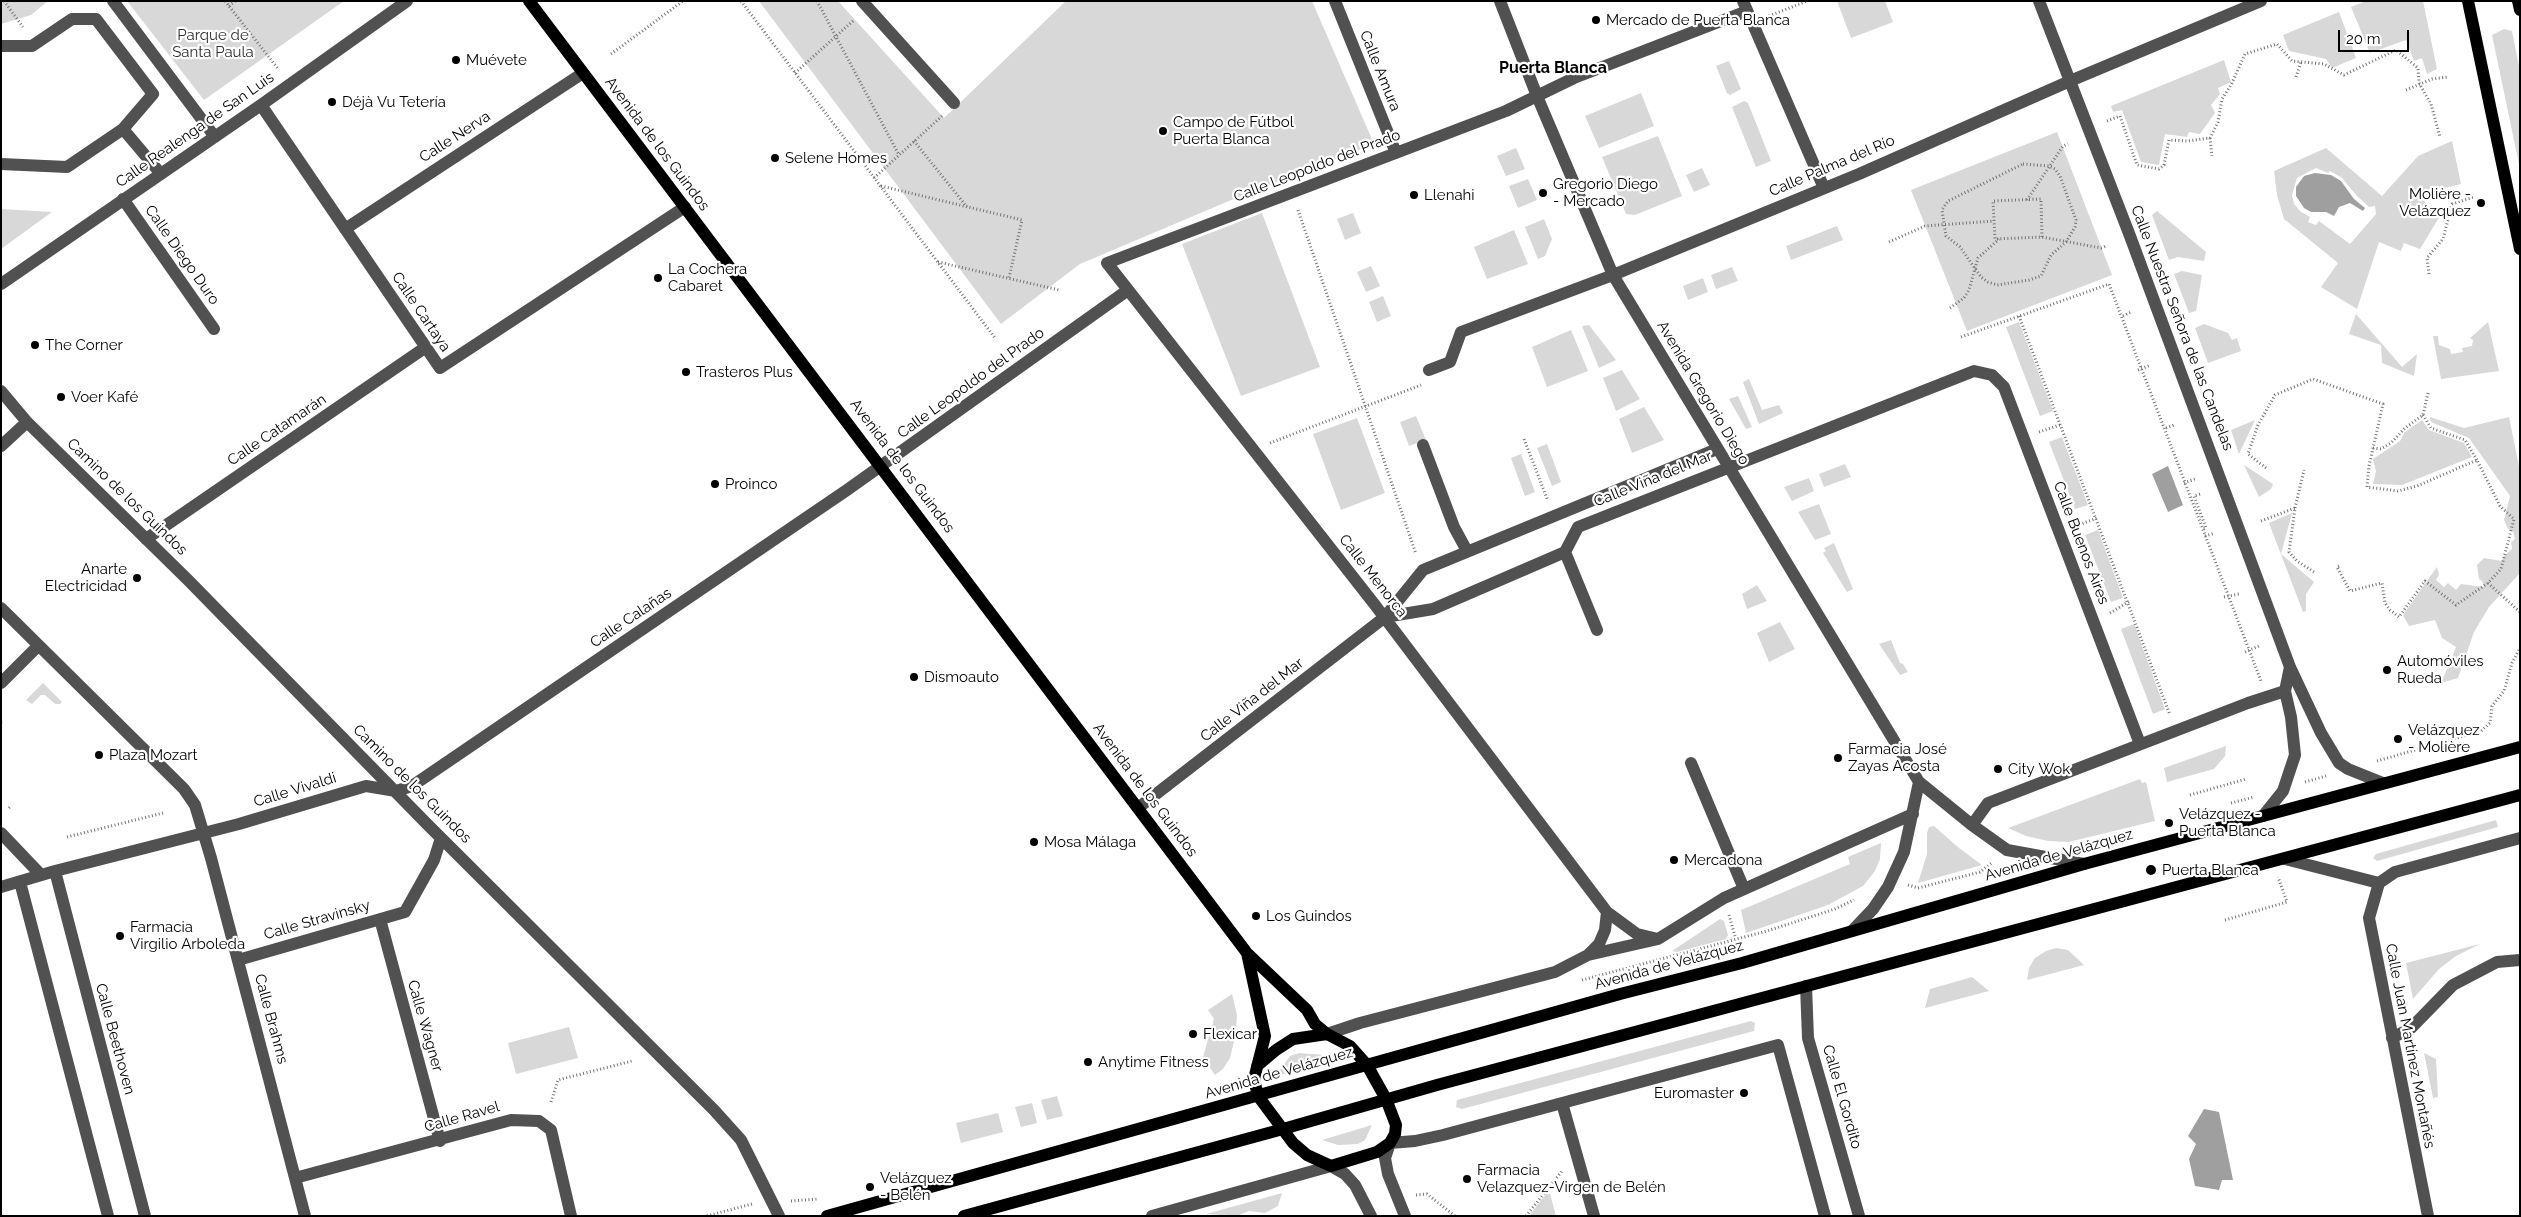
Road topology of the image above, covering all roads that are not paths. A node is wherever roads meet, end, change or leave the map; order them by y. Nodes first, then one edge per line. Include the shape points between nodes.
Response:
1 (113, 1) edge
2 (406, 1) edge
3 (529, 1) edge
4 (1335, 1) edge
5 (1500, 1) edge
6 (2039, 1) edge
7 (2261, 1) edge
8 (2468, 1) edge
9 (2518, 1) edge
10 (865, 5) edge
11 (1745, 6) edge
12 (2520, 10) edge
13 (1, 46) edge
14 (583, 72) junction
15 (2070, 81) junction
16 (1537, 96) junction
17 (954, 103) road end
18 (261, 105) junction
19 (123, 129) junction
20 (215, 137) junction
21 (1396, 153) junction
22 (1, 164) edge
23 (161, 174) junction
24 (1824, 188) junction
25 (123, 199) junction
26 (685, 207) junction
27 (345, 230) junction
28 (2520, 249) edge
29 (1107, 263) joint
30 (1613, 275) junction
31 (1, 284) edge
32 (1128, 290) junction
33 (214, 329) dead end
34 (426, 347) junction
35 (1429, 370) dead end
36 (1974, 371) joint
37 (1, 391) edge
38 (27, 422) junction
39 (1423, 445) dead end
40 (1, 446) edge
41 (1717, 449) junction
42 (882, 466) junction
43 (1728, 466) junction
44 (146, 539) junction
45 (1467, 551) junction
46 (1564, 552) junction
47 (1, 608) edge
48 (1384, 617) junction
49 (1597, 630) dead end
50 (38, 646) junction
51 (2290, 667) junction
52 (1, 683) edge
53 (2286, 691) junction
54 (2140, 744) junction
55 (2520, 747) edge
56 (1691, 763) dead end
57 (1919, 782) junction
58 (2383, 783) junction
59 (396, 791) junction
60 (2520, 796) edge
61 (1138, 808) junction
62 (1913, 814) junction
63 (2263, 816) junction
64 (1972, 826) junction
65 (204, 832) junction
66 (1, 833) edge
67 (441, 838) junction
68 (2520, 838) edge
69 (2279, 860) junction
70 (2084, 864) junction
71 (55, 871) junction
72 (41, 875) junction
73 (20, 882) junction
74 (2379, 883) junction
75 (1, 887) edge
76 (1744, 889) junction
77 (1607, 912) junction
78 (380, 919) junction
79 (1853, 930) junction
80 (1658, 939) junction
81 (1247, 953) junction
82 (1588, 955) junction
83 (238, 960) junction
84 (2520, 960) edge
85 (1806, 986) junction
86 (1327, 1034) junction
87 (2392, 1038) junction
88 (1367, 1065) junction
89 (1257, 1066) junction
90 (1258, 1096) junction
91 (1386, 1099) junction
92 (1562, 1103) junction
93 (1282, 1129) junction
94 (440, 1141) junction
95 (1390, 1143) junction
96 (1331, 1166) junction
97 (295, 1178) junction
98 (108, 1216) edge
99 (145, 1216) edge
100 (305, 1216) edge
101 (571, 1216) edge
102 (779, 1216) edge
103 (827, 1216) edge
104 (964, 1216) edge
105 (1152, 1216) edge
106 (1371, 1216) edge
107 (1405, 1216) edge
108 (1594, 1216) edge
109 (1825, 1216) edge
110 (1859, 1216) edge
111 (2428, 1216) edge

1 - 20 street
2 - 18 street, Calle Realenga de San Luis
3 - 14 main road, Avenida de los Guindos
4 - 21 street, Calle Amura
5 - 16 street, Avenida Gregorio Diego
6 - 15 street, Calle Nuestra Señora de las Candelas
7 - 15 street, Calle Palma del Río
8 - 28 main road
9 - 12 main road
10 - 17 street
11 - 16 street, Calle Leopoldo del Prado
11 - 24 street
13 - 19 street via 32,46 72,19 96,19 153,94
14 - 26 main road, Avenida de los Guindos
14 - 27 street, Calle Nerva
15 - 24 street, Calle Palma del Río
15 - 51 street, Calle Nuestra Señora de las Candelas via 2190,393
16 - 21 street, Calle Leopoldo del Prado
16 - 30 street, Avenida Gregorio Diego
18 - 20 street, Calle Realenga de San Luis
18 - 27 street, Calle Cartaya
19 - 22 street via 67,167
19 - 23 street
20 - 23 street, Calle Realenga de San Luis
21 - 29 street, Calle Leopoldo del Prado
23 - 25 street, Calle Realenga de San Luis
24 - 30 street, Calle Palma del Río
25 - 31 street, Calle Realenga de San Luis
25 - 33 street, Calle Diego Duro
26 - 34 street, Calle Cartaya via 440,368
26 - 42 main road, Avenida de los Guindos
27 - 34 street, Calle Cartaya
29 - 32 street, Calle Menorca
30 - 35 street, Calle Palma del Río via 1461,332 1450,362
30 - 41 street, Avenida Gregorio Diego
32 - 42 street, Calle Leopoldo del Prado
32 - 48 street, Calle Menorca
34 - 44 street, Calle Catamarán
36 - 43 street, Calle Viña del Mar
36 - 54 street, Calle Buenos Aires via 1992,375 2004,387
37 - 38 street, Camino de los Guindos
38 - 40 street
38 - 44 street, Camino de los Guindos
39 - 45 street via 1454,527
41 - 43 street, Avenida Gregorio Diego
41 - 45 street, Calle Viña del Mar
42 - 59 street, Calle Calañas via 412,786
42 - 61 main road, Avenida de los Guindos
43 - 46 street, Calle Viña del Mar via 1578,527
43 - 57 street, Avenida Gregorio Diego
44 - 59 street, Camino de los Guindos
45 - 48 street, Calle Viña del Mar via 1423,570
46 - 48 street, Calle Viña del Mar via 1433,609
46 - 49 street
47 - 50 street
48 - 61 street, Calle Viña del Mar
48 - 77 street, Calle Menorca
50 - 52 street
50 - 65 street via 184,789 195,805
51 - 53 street, Calle Nuestra Señora de las Candelas
51 - 58 street, Calle Nuestra Señora de las Candelas via 2339,763
53 - 54 street
53 - 63 street, Calle Nuestra Señora de las Candelas via 2294,755 2283,791
54 - 64 street via 1988,803
55 - 58 main road, Avenida de Velázquez
56 - 76 street
57 - 62 street
57 - 64 street, Avenida Gregorio Diego
58 - 63 main road, Avenida de Velázquez
59 - 65 street, Calle Vivaldi via 366,786
59 - 67 street, Camino de los Guindos
60 - 69 main road
61 - 81 main road, Avenida de los Guindos
62 - 76 street, Avenida de Velázquez
62 - 79 street via 1904,852 1888,887
63 - 70 main road, Avenida de Velázquez
64 - 70 street, Avenida Gregorio Diego via 2007,850
65 - 71 street
65 - 83 street, Calle Brahms
66 - 72 street
67 - 78 street, Calle Stravinsky via 434,860 405,912
67 - 102 street, Camino de los Guindos via 719,1116 740,1140
68 - 74 street via 2395,872
69 - 74 street
69 - 85 main road
70 - 79 main road, Avenida de Velázquez
71 - 72 street
71 - 99 street, Calle Beethoven
72 - 73 street
73 - 75 street
73 - 98 street
74 - 87 street, Calle Juan Martínez Montañés via 2369,918
76 - 80 street, Avenida de Velázquez via 1710,905
77 - 80 street, Calle Menorca via 1637,934
77 - 82 street via 1599,944
78 - 83 street, Calle Stravinsky
78 - 94 street, Calle Wagner
79 - 88 main road, Avenida de Velázquez
80 - 82 street, Avenida de Velázquez
81 - 86 main road, Avenida de los Guindos via 1307,1010 1315,1024
81 - 89 main road, Avenida de los Guindos via 1265,1036
82 - 86 street, Avenida de Velázquez via 1554,972
83 - 97 street, Calle Brahms
84 - 87 street via 2497,962 2453,985 2411,1028
85 - 91 main road
85 - 110 street, Calle El Gordito via 1808,1038
86 - 88 main road, Avenida de los Guindos via 1350,1046
86 - 89 main road via 1293,1039
87 - 111 street, Calle Juan Martínez Montañés
88 - 90 main road, Avenida de Velázquez
88 - 91 main road, Avenida de los Guindos
89 - 90 main road, Avenida de los Guindos via 1254,1079
90 - 93 main road
90 - 103 main road, Avenida de Velázquez
91 - 93 main road
91 - 95 main road, Avenida de los Guindos via 1396,1125
92 - 95 street via 1443,1135
92 - 108 street
92 - 109 street via 1778,1045
93 - 96 main road via 1307,1155
93 - 104 main road
94 - 97 street, Calle Ravel
94 - 101 street, Calle Ravel via 511,1120 539,1121 551,1130
95 - 96 main road via 1377,1152
95 - 107 street via 1385,1158
96 - 105 street
96 - 106 street via 1355,1185
97 - 100 street, Calle Brahms

